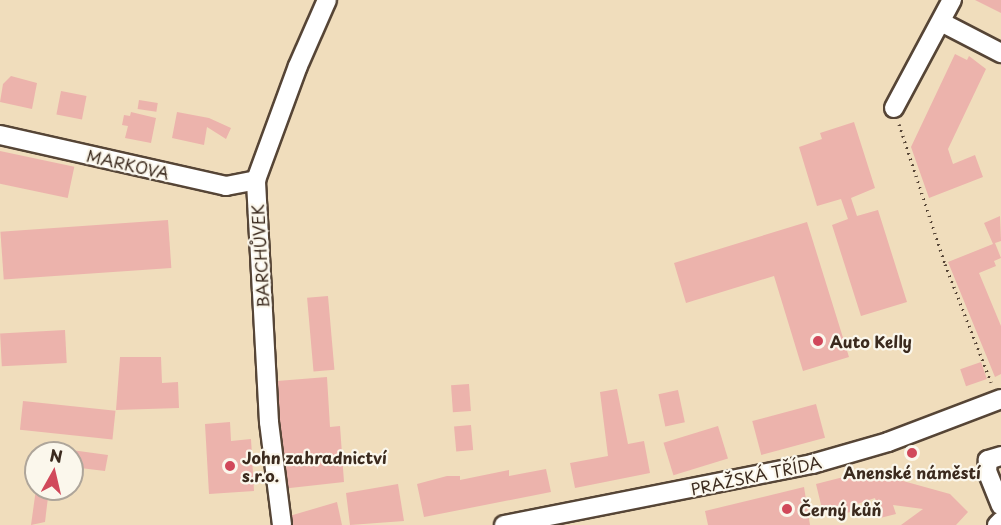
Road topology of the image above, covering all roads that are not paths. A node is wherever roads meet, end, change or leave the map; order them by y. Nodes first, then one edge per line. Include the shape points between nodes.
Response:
1 (327, 0) edge
2 (952, 0) edge
3 (941, 22) junction
4 (1001, 53) edge
5 (894, 108) road end
6 (0, 135) edge
7 (256, 180) junction
8 (1001, 399) edge
9 (1001, 456) edge
10 (1001, 505) edge
11 (1001, 521) edge
12 (282, 525) edge
13 (504, 525) edge
14 (997, 525) edge

1 - 7 street, BARCHŮVEK
2 - 3 street
3 - 4 street
3 - 5 street
6 - 7 street, MARKOVA via 226,186
7 - 12 street, BARCHŮVEK via 269,422
8 - 13 street, PRAŽSKÁ TŘÍDA via 888,442 812,464
9 - 10 street via 988,460 987,471
11 - 14 street

